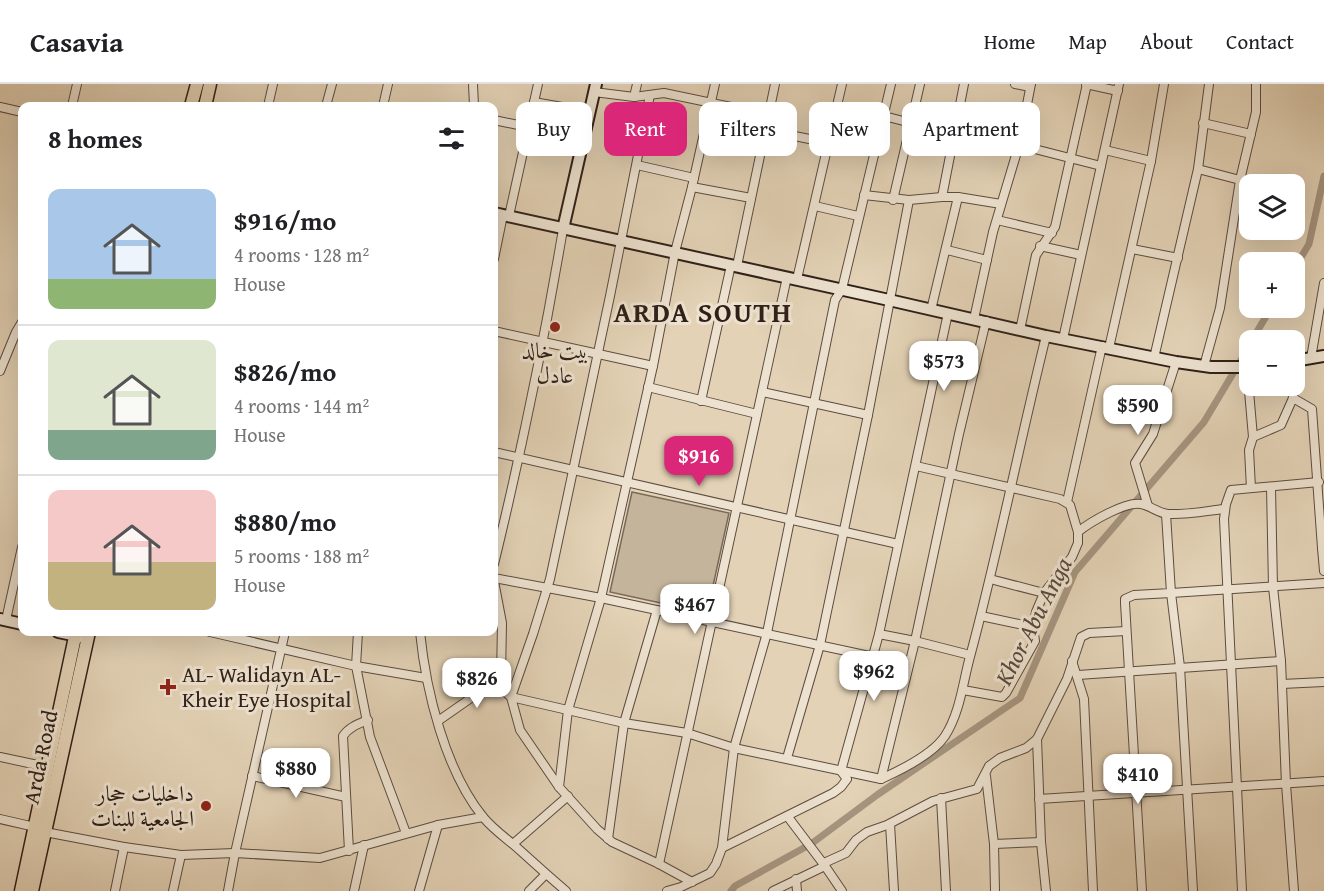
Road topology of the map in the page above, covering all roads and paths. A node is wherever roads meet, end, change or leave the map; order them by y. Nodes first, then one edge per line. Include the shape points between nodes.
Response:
1 (77, 84) edge
2 (197, 84) edge
3 (210, 84) edge
4 (273, 84) edge
5 (332, 84) edge
6 (388, 84) edge
7 (472, 84) edge
8 (538, 84) edge
9 (637, 84) edge
10 (715, 84) edge
11 (775, 84) edge
12 (842, 84) edge
13 (891, 84) edge
14 (920, 84) edge
15 (964, 84) edge
16 (1015, 84) edge
17 (1087, 84) edge
18 (1164, 84) edge
19 (1209, 84) edge
20 (1256, 84) edge
21 (1030, 86) edge
22 (595, 88) edge
23 (1119, 88) edge
24 (650, 95) junction
25 (634, 97) junction
26 (73, 102) edge
27 (192, 102) edge
28 (206, 102) edge
29 (269, 102) edge
30 (327, 102) edge
31 (384, 102) edge
32 (474, 102) edge
33 (534, 102) edge
34 (707, 102) edge
35 (712, 102) edge
36 (772, 102) edge
37 (838, 102) edge
38 (887, 102) edge
39 (916, 102) edge
40 (1027, 102) edge
41 (0, 107) edge
42 (18, 111) edge
43 (498, 121) edge
44 (1203, 123) junction
45 (516, 125) edge
46 (1251, 134) junction
47 (1040, 150) edge
48 (1105, 150) junction
49 (519, 156) edge
50 (580, 156) edge
51 (699, 156) edge
52 (760, 156) edge
53 (826, 156) edge
54 (874, 156) edge
55 (904, 156) edge
56 (1016, 156) edge
57 (1071, 157) junction
58 (1151, 161) junction
59 (637, 165) junction
60 (1101, 166) junction
61 (1198, 169) junction
62 (1241, 174) edge
63 (694, 178) junction
64 (1239, 180) edge
65 (1239, 186) edge
66 (692, 187) junction
67 (864, 195) junction
68 (942, 196) junction
69 (958, 196) junction
70 (751, 198) junction
71 (893, 200) junction
72 (909, 200) junction
73 (1001, 204) junction
74 (815, 206) junction
75 (502, 214) edge
76 (858, 216) junction
77 (997, 220) junction
78 (563, 229) junction
79 (1052, 233) junction
80 (498, 236) edge
81 (621, 240) junction
82 (1040, 246) junction
83 (1132, 249) junction
84 (947, 250) junction
85 (675, 252) junction
86 (1081, 255) junction
87 (1178, 258) junction
88 (987, 260) junction
89 (734, 266) junction
90 (792, 278) junction
91 (1324, 283) edge
92 (842, 289) junction
93 (889, 300) junction
94 (1322, 307) edge
95 (932, 309) junction
96 (948, 314) junction
97 (980, 320) junction
98 (18, 329) edge
99 (1020, 330) junction
100 (498, 332) edge
101 (1046, 336) junction
102 (1064, 339) junction
103 (544, 342) junction
104 (1106, 347) junction
105 (597, 354) junction
106 (1324, 356) edge
107 (1154, 358) junction
108 (1311, 358) junction
109 (1305, 359) edge
110 (1176, 362) junction
111 (653, 366) junction
112 (1207, 366) junction
113 (1239, 368) edge
114 (0, 371) edge
115 (648, 387) junction
116 (762, 392) junction
117 (1249, 396) edge
118 (1293, 398) joint
119 (701, 402) junction
120 (815, 404) junction
121 (757, 414) junction
122 (868, 415) junction
123 (1253, 437) junction
124 (498, 453) edge
125 (519, 460) junction
126 (1320, 465) edge
127 (916, 466) junction
128 (573, 472) junction
129 (951, 475) junction
130 (1319, 482) junction
131 (627, 484) junction
132 (1271, 487) junction
133 (1251, 488) junction
134 (1009, 489) junction
135 (1066, 502) junction
136 (1148, 506) junction
137 (736, 508) junction
138 (1224, 510) junction
139 (1166, 514) junction
140 (791, 520) junction
141 (844, 532) junction
142 (1078, 532) junction
143 (898, 544) junction
144 (498, 547) edge
145 (1323, 548) edge
146 (18, 562) edge
147 (1324, 571) edge
148 (990, 579) junction
149 (498, 580) edge
150 (1324, 583) edge
151 (548, 587) junction
152 (1273, 587) junction
153 (1226, 590) junction
154 (1044, 593) junction
155 (1171, 593) junction
156 (601, 598) junction
157 (498, 601) edge
158 (657, 610) junction
159 (981, 616) junction
160 (3, 620) edge
161 (711, 621) junction
162 (18, 623) edge
163 (1033, 627) junction
164 (1126, 631) junction
165 (767, 633) junction
166 (879, 634) junction
167 (81, 636) edge
168 (82, 636) edge
169 (228, 636) edge
170 (284, 636) edge
171 (358, 636) edge
172 (421, 636) edge
173 (915, 640) junction
174 (820, 645) junction
175 (281, 648) junction
176 (970, 655) junction
177 (874, 657) junction
178 (1072, 661) junction
179 (1281, 661) junction
180 (1232, 664) junction
181 (356, 666) junction
182 (1180, 667) junction
183 (1129, 671) junction
184 (1078, 675) junction
185 (501, 677) junction
186 (426, 678) junction
187 (1324, 682) edge
188 (1282, 684) junction
189 (963, 690) junction
190 (511, 697) junction
191 (568, 710) junction
192 (368, 720) junction
193 (438, 721) junction
194 (624, 723) junction
195 (687, 733) junction
196 (1037, 739) junction
197 (734, 748) junction
198 (0, 757) edge
199 (787, 758) junction
200 (47, 768) junction
201 (841, 771) junction
202 (986, 774) junction
203 (252, 776) junction
204 (881, 779) junction
205 (1324, 781) edge
206 (1286, 784) junction
207 (559, 787) junction
208 (1236, 787) junction
209 (1186, 790) junction
210 (1136, 793) junction
211 (568, 796) junction
212 (1090, 796) junction
213 (346, 797) junction
214 (941, 798) junction
215 (1039, 799) junction
216 (483, 817) junction
217 (788, 817) junction
218 (0, 819) edge
219 (890, 824) junction
220 (438, 825) junction
221 (40, 829) junction
222 (406, 833) junction
223 (608, 839) junction
224 (1041, 842) junction
225 (513, 844) junction
226 (994, 844) junction
227 (364, 845) junction
228 (124, 847) junction
229 (722, 848) junction
230 (349, 851) junction
231 (235, 853) junction
232 (181, 855) junction
233 (659, 864) junction
234 (825, 864) junction
235 (545, 874) junction
236 (796, 879) junction
237 (692, 882) junction
238 (680, 889) edge
239 (21, 891) edge
240 (32, 891) edge
241 (115, 891) edge
242 (173, 891) edge
243 (228, 891) edge
244 (354, 891) edge
245 (419, 891) edge
246 (529, 891) edge
247 (566, 891) edge
248 (667, 891) edge
249 (773, 891) edge
250 (797, 891) edge
251 (842, 891) edge
252 (894, 891) edge
253 (945, 891) edge
254 (995, 891) edge
255 (1046, 891) edge
256 (1094, 891) edge
257 (1142, 891) edge
258 (1193, 891) edge
259 (1242, 891) edge
260 (1294, 891) edge

1 - 26 street
2 - 27 main road
3 - 28 main road
4 - 29 street
5 - 30 street
6 - 31 street
7 - 32 street
8 - 33 street
9 - 25 street
10 - 35 street
11 - 36 street
12 - 37 street
13 - 38 street
14 - 39 street
15 - 68 street
16 - 21 street
17 - 23 street
17 - 57 street
18 - 58 street
19 - 44 street
20 - 46 street
21 - 40 street
22 - 25 street
23 - 48 street
24 - 25 street
24 - 34 street via 664,93
24 - 59 street
41 - 42 street
43 - 45 street
44 - 46 street
44 - 61 street
46 - 62 street
47 - 57 street
48 - 58 street
48 - 60 street
49 - 75 street
50 - 78 street
51 - 63 street
52 - 70 street
53 - 74 street
54 - 67 street
55 - 71 street
56 - 73 street
57 - 60 street
57 - 79 street
58 - 83 street
59 - 63 street
59 - 81 street
60 - 86 street
61 - 64 street
61 - 87 street
63 - 66 street
65 - 112 street
66 - 70 street
66 - 85 street
67 - 71 street
67 - 76 street
68 - 69 street
68 - 72 street
69 - 73 street
69 - 84 street
70 - 89 street
71 - 72 street
72 - 93 street
73 - 77 street
74 - 76 street
74 - 90 street
75 - 78 street
75 - 80 street
76 - 92 street
77 - 79 street
77 - 88 street
78 - 81 street
78 - 103 street
79 - 82 street
81 - 85 street
81 - 105 street
82 - 86 street
82 - 99 street
83 - 87 street
83 - 104 street
84 - 88 street
84 - 95 street
85 - 89 street
85 - 111 street
86 - 102 street
87 - 107 street
88 - 97 street
89 - 90 street
89 - 119 street
90 - 92 street
90 - 116 street
91 - 94 street
92 - 93 street
92 - 120 street via 835,300
93 - 95 street
93 - 122 street
94 - 108 street
95 - 96 street
96 - 97 street
96 - 127 street
97 - 99 street
97 - 129 street
98 - 114 street
99 - 101 street
100 - 103 street
101 - 102 street
101 - 134 street
102 - 104 street
103 - 105 street
103 - 125 street
104 - 107 street
104 - 135 street
105 - 111 street
105 - 128 street
106 - 108 street
107 - 110 street
108 - 109 street
110 - 112 street
110 - 136 street via 1153,434 1135,463
111 - 115 street
112 - 113 street
115 - 119 street
115 - 131 street
116 - 120 street
116 - 121 street
117 - 123 street
118 - 123 street via 1281,425
118 - 126 street via 1312,409
119 - 121 street
120 - 122 street
120 - 140 street
121 - 137 street
122 - 141 street
123 - 133 street via 1249,450
124 - 125 street
125 - 128 street
125 - 144 street
126 - 130 street
127 - 129 street
127 - 143 street
128 - 131 street
128 - 151 street
129 - 134 street
129 - 173 street
130 - 132 street
130 - 145 street
131 - 137 street
131 - 156 street
132 - 133 street
132 - 152 street
133 - 138 street via 1231,490
134 - 135 street
134 - 148 street
135 - 142 street via 1071,505
136 - 139 street
136 - 142 street via 1130,504
137 - 140 street
137 - 161 street
138 - 139 street
138 - 153 street
139 - 155 street
140 - 141 street
140 - 165 street
141 - 143 street
141 - 174 street
142 - 154 street via 1072,557
143 - 166 street
145 - 147 street
146 - 160 street
148 - 154 street
148 - 159 street
149 - 151 street
150 - 152 street
151 - 156 street
151 - 190 street
152 - 153 street
152 - 179 street
153 - 155 street
153 - 180 street
154 - 163 street
155 - 164 street via 1125,599
155 - 182 street
156 - 158 street
156 - 191 street
157 - 185 street via 502,623
158 - 161 street
158 - 194 street
159 - 163 street
159 - 176 street
160 - 162 street
161 - 165 street
161 - 195 street
163 - 189 street via 1035,641 1002,697
164 - 178 street via 1085,635 1078,641
164 - 183 street
165 - 174 street
165 - 197 street
166 - 173 street
166 - 177 street
167 - 200 main road, Arda Road
168 - 221 main road, Arda Road
169 - 175 street
170 - 175 street
171 - 181 street
172 - 186 street
173 - 176 street
173 - 204 street
174 - 177 street
174 - 199 street
175 - 181 street
175 - 203 street
176 - 189 street
177 - 201 street
178 - 184 street
178 - 196 street
179 - 180 street
179 - 188 street
180 - 182 street
180 - 208 street
181 - 186 street
181 - 192 street
182 - 183 street
182 - 209 street
183 - 184 street
183 - 210 street
184 - 212 street via 1084,699
185 - 190 street via 504,691
185 - 193 street
186 - 193 street
187 - 188 street
188 - 206 street
189 - 204 street via 949,728 937,746
190 - 191 street
190 - 207 street via 520,730
191 - 194 street
191 - 207 street
192 - 213 street via 352,726 344,736
192 - 222 street via 370,737
193 - 216 street via 457,775
194 - 195 street
194 - 223 street
195 - 197 street
195 - 233 street
196 - 202 street via 1000,758 989,766
196 - 215 street
197 - 199 street
197 - 229 street
198 - 200 street
199 - 201 street
200 - 221 main road, Arda Road
201 - 204 street
201 - 217 street via 847,779 841,787
202 - 214 street via 977,789
202 - 226 street
203 - 213 street
203 - 231 street
205 - 206 street
206 - 208 street
206 - 260 street
207 - 211 street
208 - 209 street
208 - 259 street
209 - 210 street
209 - 258 street
210 - 212 street
210 - 257 street
211 - 223 street
211 - 225 street
212 - 215 street
212 - 256 street
213 - 230 street
214 - 219 street
214 - 253 street
215 - 224 street
216 - 220 street
216 - 225 street
217 - 229 street
217 - 234 street
218 - 221 street
219 - 234 street via 861,835 846,853
219 - 252 street
220 - 222 street
220 - 245 street
221 - 228 street
221 - 239 main road, Arda Road
221 - 240 main road, Arda Road
222 - 227 street
223 - 233 street
224 - 226 street
224 - 255 street
225 - 235 street
226 - 254 street
227 - 230 street
227 - 244 street
228 - 232 street
228 - 241 street
229 - 237 street via 710,873
230 - 231 street via 320,858
231 - 232 street
231 - 243 street
232 - 242 street
233 - 237 street
234 - 236 street
234 - 251 street
235 - 246 street
235 - 247 street
236 - 249 street
236 - 250 street
237 - 238 street
238 - 248 street

